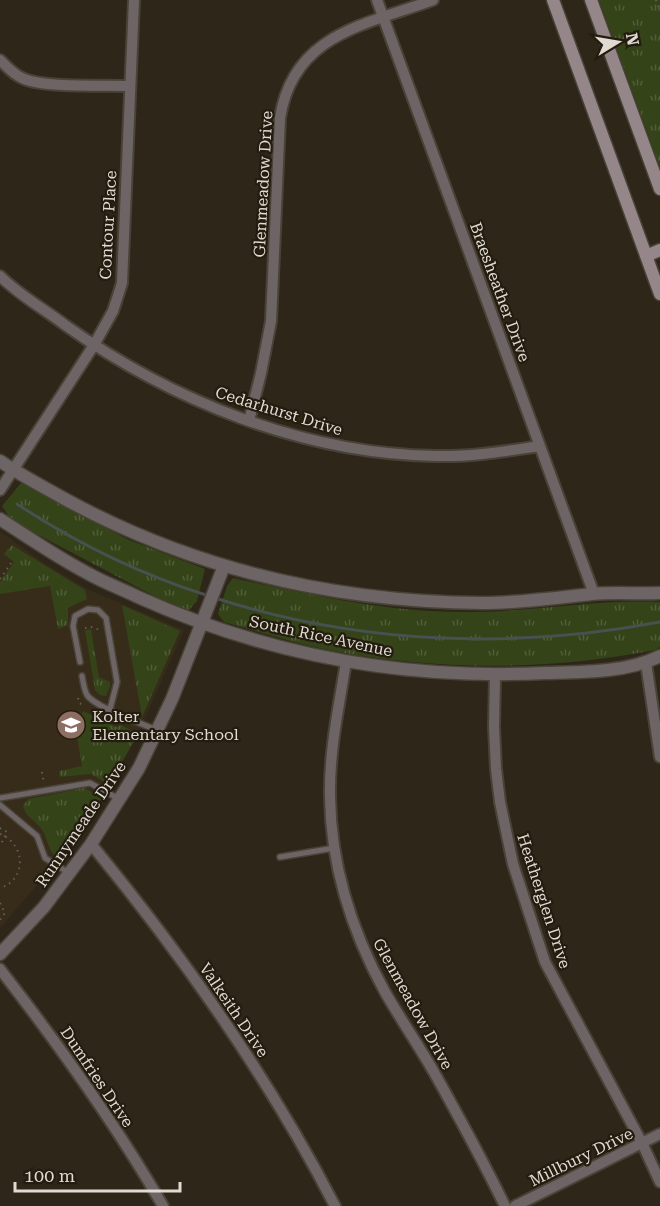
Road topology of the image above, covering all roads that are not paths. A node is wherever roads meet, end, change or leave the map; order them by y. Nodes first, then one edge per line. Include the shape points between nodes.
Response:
1 (134, 0) edge
2 (377, 0) edge
3 (433, 0) edge
4 (553, 0) edge
5 (591, 0) edge
6 (384, 18) junction
7 (0, 60) edge
8 (129, 86) junction
9 (660, 189) edge
10 (660, 250) edge
11 (646, 256) junction
12 (0, 276) edge
13 (660, 294) edge
14 (94, 345) junction
15 (249, 421) junction
16 (540, 446) junction
17 (0, 461) edge
18 (13, 470) junction
19 (0, 490) edge
20 (0, 519) edge
21 (224, 566) junction
22 (660, 593) edge
23 (594, 594) junction
24 (202, 624) junction
25 (660, 656) edge
26 (80, 662) dead end
27 (346, 662) junction
28 (646, 663) junction
29 (82, 676) dead end
30 (495, 676) junction
31 (110, 709) junction
32 (157, 730) junction
33 (660, 757) edge
34 (0, 798) edge
35 (118, 799) junction
36 (0, 805) edge
37 (91, 843) junction
38 (334, 848) junction
39 (280, 857) dead end
40 (69, 873) junction
41 (0, 954) edge
42 (0, 969) edge
43 (660, 1134) edge
44 (642, 1143) junction
45 (660, 1182) edge
46 (163, 1206) edge
47 (335, 1206) edge
48 (505, 1206) edge
49 (515, 1206) edge

1 - 8 street, Contour Place
2 - 6 street, Braesheather Drive
3 - 6 street, Glenmeadow Drive
4 - 11 main road
5 - 9 main road
6 - 15 street, Glenmeadow Drive via 326,41 303,62 282,101 271,321
6 - 16 street, Braesheather Drive
7 - 8 street via 23,79 39,83
8 - 14 street, Contour Place via 122,283 113,311
10 - 11 main road
11 - 13 main road
12 - 14 street, Cedarhurst Drive
14 - 15 street, Cedarhurst Drive via 164,385
14 - 18 street, Contour Place
15 - 16 street, Cedarhurst Drive via 347,447 391,453 481,455
16 - 23 street, Braesheather Drive
17 - 18 street
18 - 19 street, Contour Place
18 - 21 street via 105,520
20 - 24 street, South Rice Avenue via 90,575
21 - 23 street via 274,580 385,599 486,603
21 - 24 street, Runnymeade Drive
22 - 23 street
24 - 27 street, South Rice Avenue
24 - 32 street, Runnymeade Drive
25 - 28 street, South Rice Avenue
26 - 31 lane via 73,626 75,616 88,609 98,610 106,618 117,682
27 - 30 street, South Rice Avenue
27 - 38 street, Glenmeadow Drive via 330,773
28 - 30 street, South Rice Avenue via 600,671
28 - 33 street
29 - 31 lane via 88,696
30 - 44 street, Heatherglen Drive via 496,769 513,864 545,962
31 - 32 lane
32 - 35 street, Runnymeade Drive via 139,768
34 - 35 lane via 90,783
35 - 37 street, Runnymeade Drive
36 - 40 lane via 37,836 45,858
37 - 40 street, Runnymeade Drive
37 - 47 street, Valkeith Drive via 163,935 246,1053
38 - 39 lane
38 - 48 street, Glenmeadow Drive via 346,898 368,958
40 - 41 street, Runnymeade Drive via 44,907
42 - 46 street, Dumfries Drive via 105,1112
43 - 44 street, Millbury Drive
44 - 45 street, Heatherglen Drive
44 - 49 street, Millbury Drive

